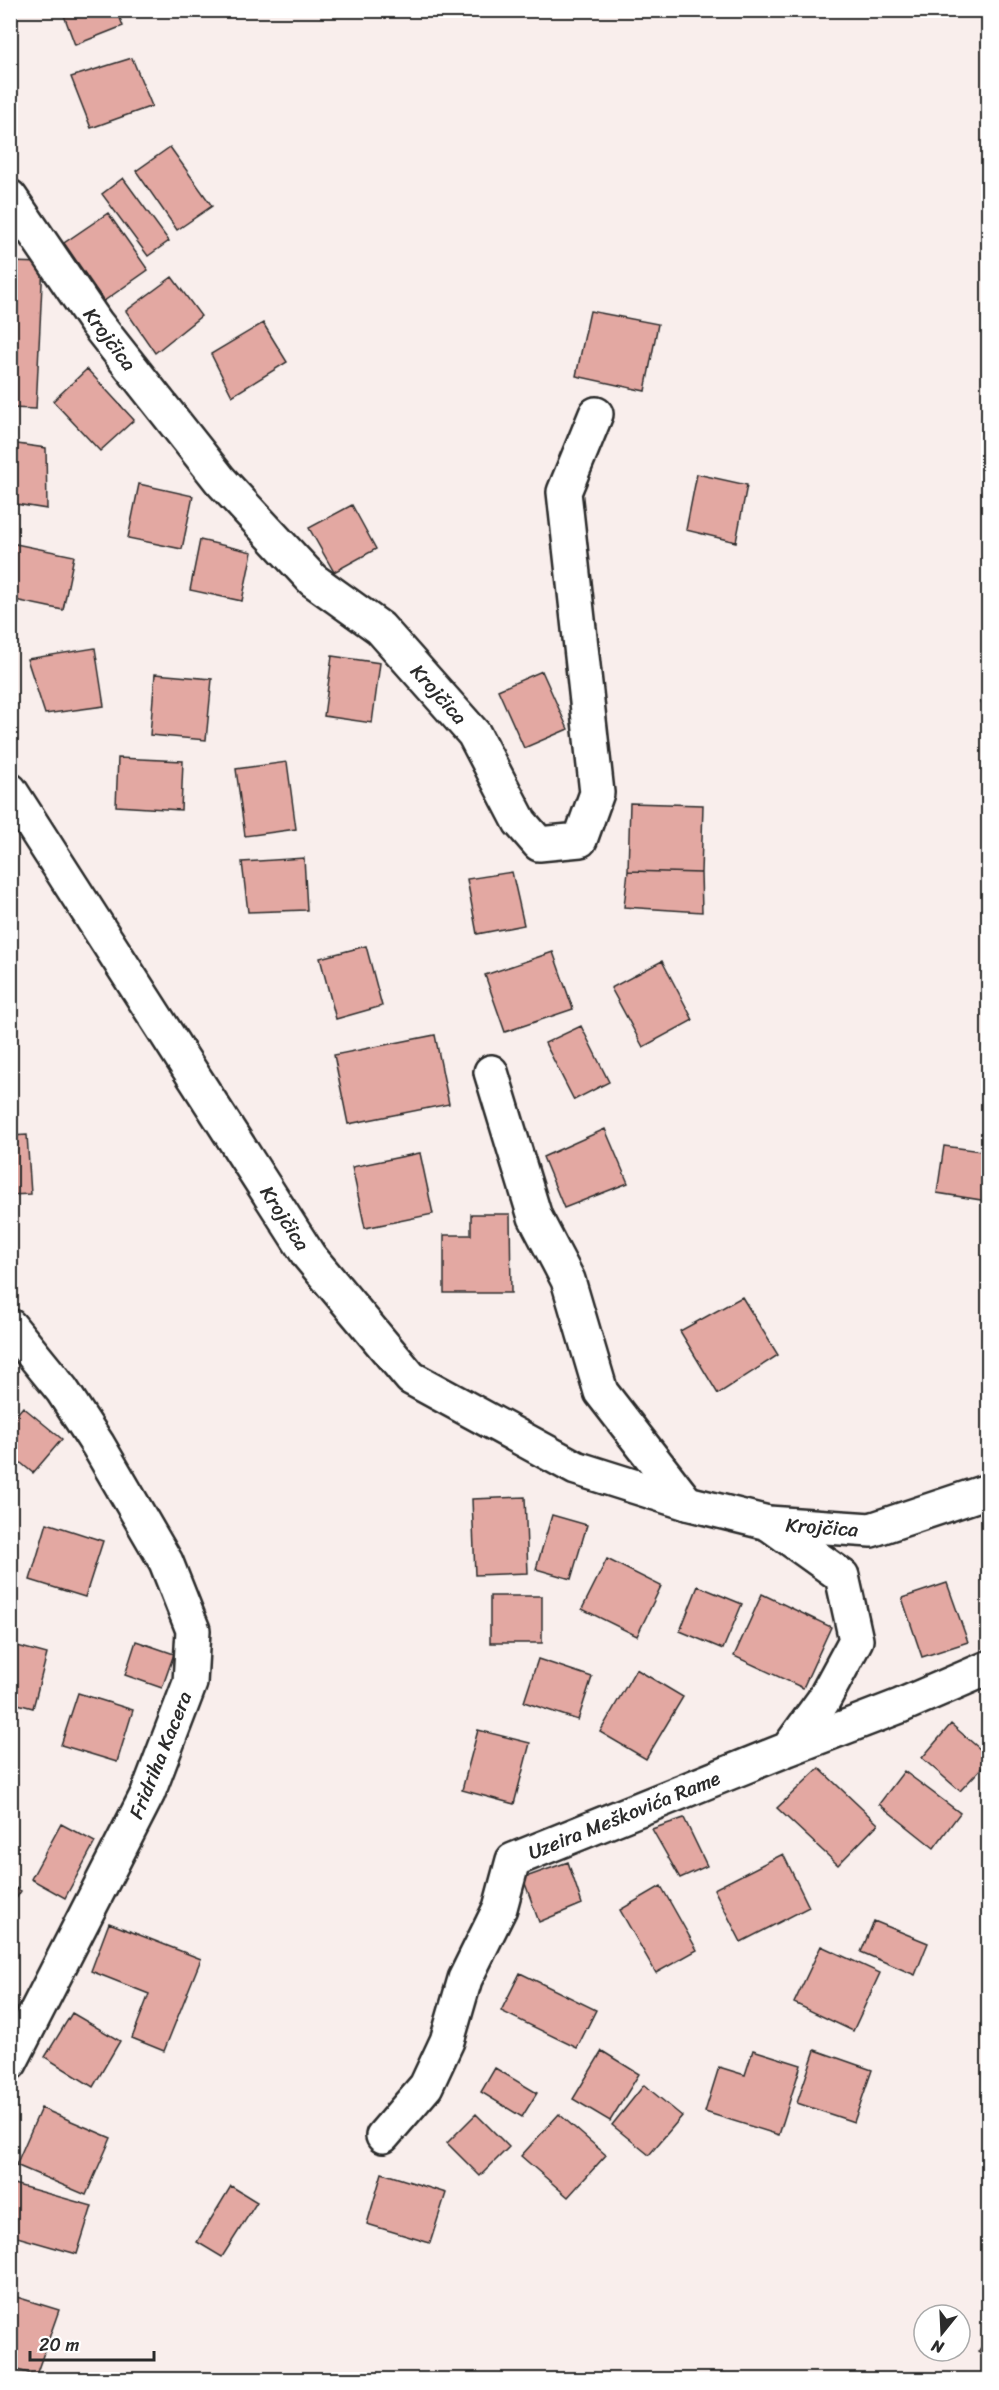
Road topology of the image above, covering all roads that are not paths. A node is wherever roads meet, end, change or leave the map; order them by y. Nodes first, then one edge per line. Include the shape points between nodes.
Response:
1 (10, 197) edge
2 (596, 414) dead end
3 (10, 790) edge
4 (490, 1072) dead end
5 (10, 1326) edge
6 (988, 1491) edge
7 (687, 1503) junction
8 (768, 1523) junction
9 (988, 1668) edge
10 (788, 1749) junction
11 (10, 2063) edge
12 (383, 2136) dead end

1 - 2 street, Krojčica via 96,322 220,480 313,580 380,628 474,734 520,822 539,844 580,840 597,793 564,492
3 - 7 street, Krojčica via 309,1256 411,1378 576,1468
4 - 7 street via 535,1217 568,1280 602,1392
5 - 11 street, Fridriha Kacera via 62,1390 98,1445 166,1562 193,1630 190,1683 148,1793
6 - 8 street, Krojčica via 871,1530
7 - 8 street, Krojčica
8 - 10 street via 842,1576 856,1640 823,1701
9 - 10 street, Uzeira Meškovića Rame
10 - 12 street, Uzeira Meškovića Rame via 513,1860 500,1908 465,1978 447,2041 426,2086

